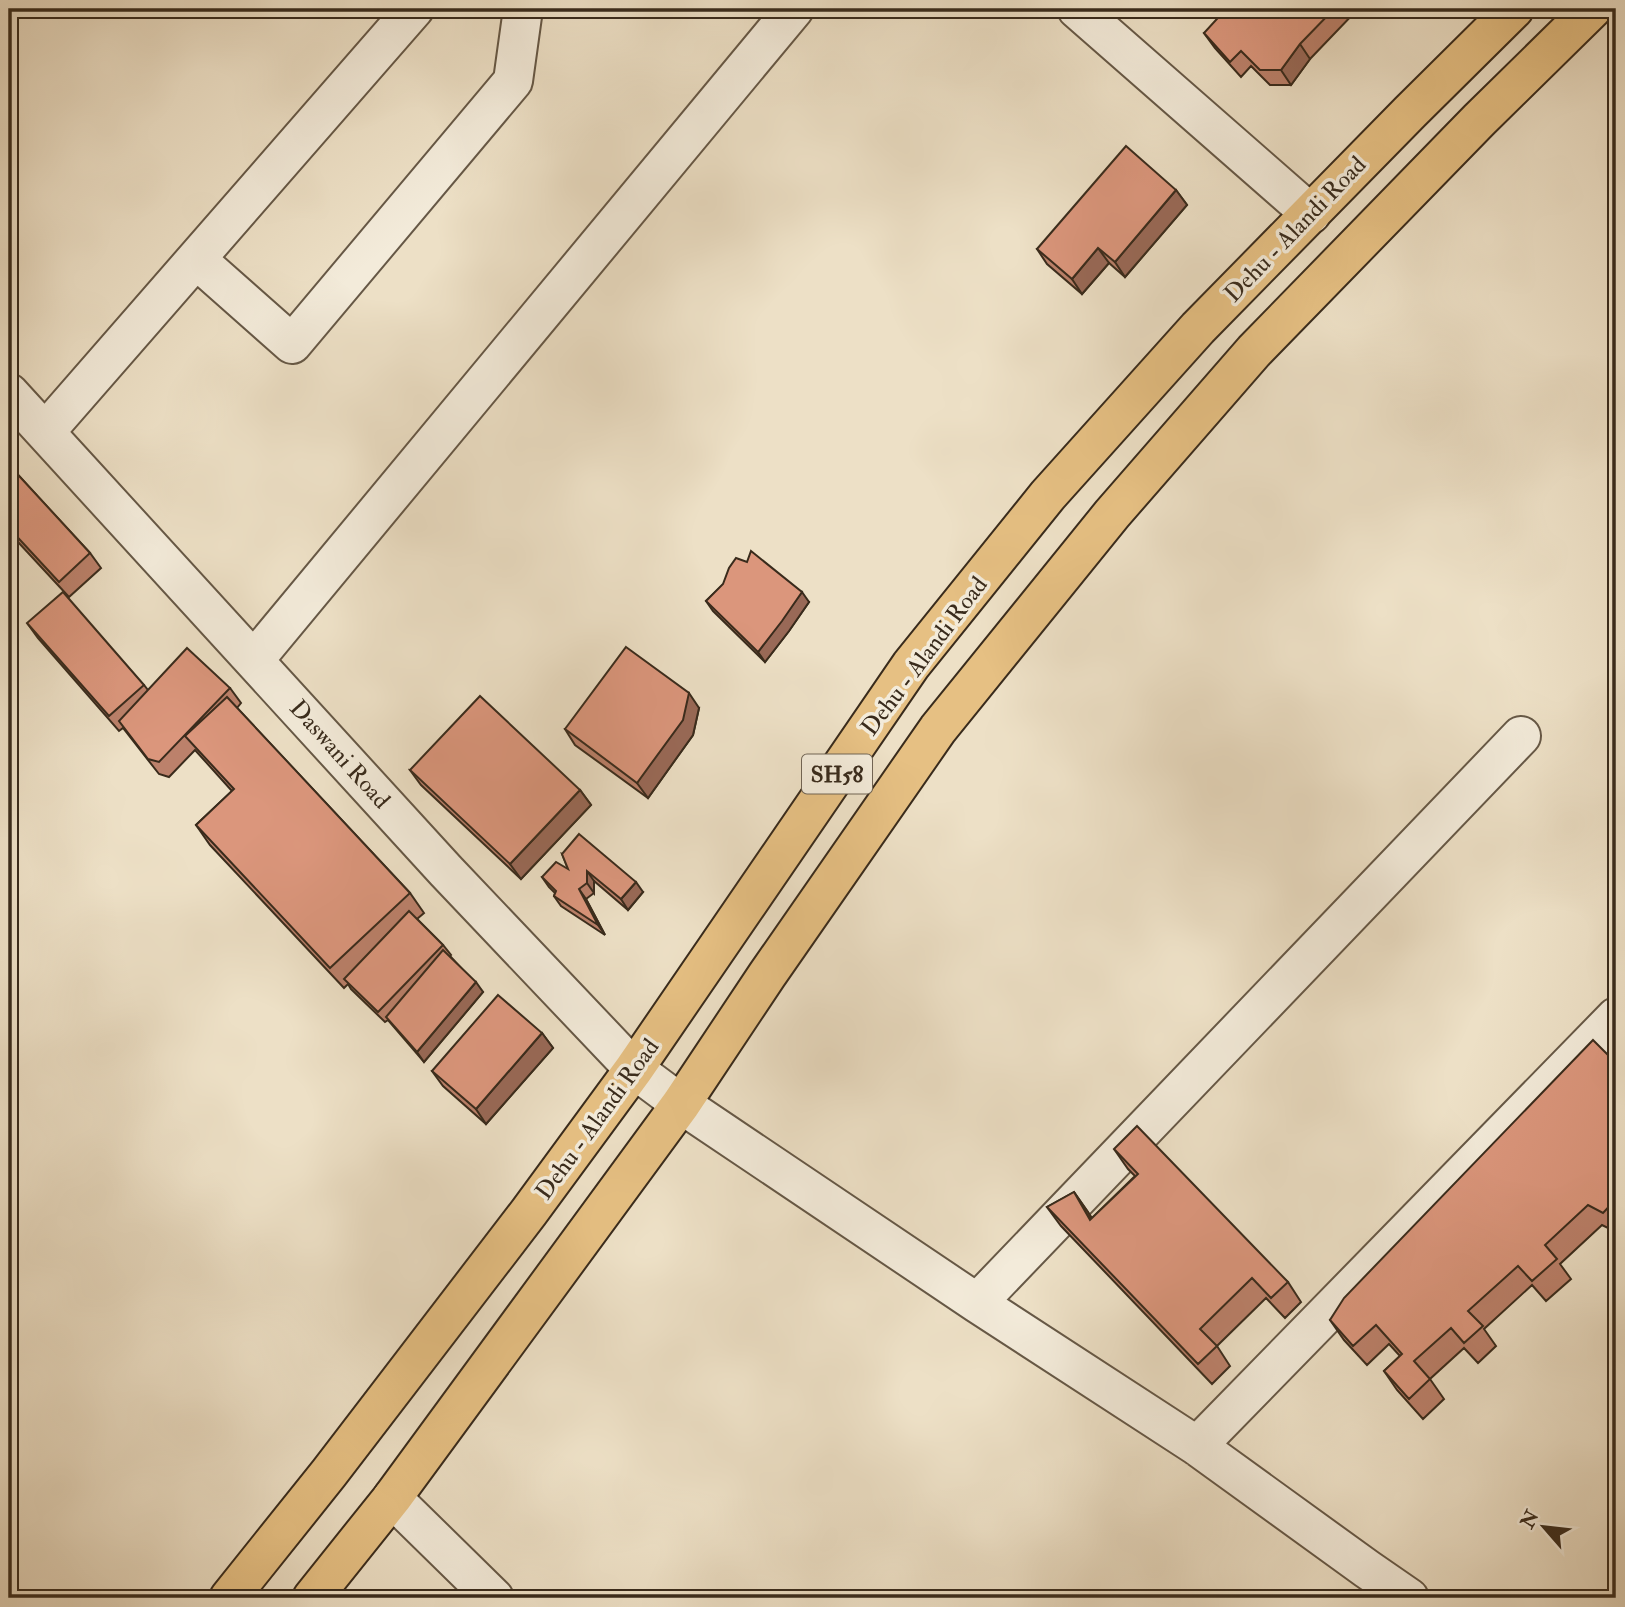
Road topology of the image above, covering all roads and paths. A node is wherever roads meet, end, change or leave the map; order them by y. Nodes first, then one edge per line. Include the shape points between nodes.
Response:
1 (414, 9) edge
2 (523, 9) edge
3 (794, 9) edge
4 (1077, 9) edge
5 (1514, 9) edge
6 (1592, 9) edge
7 (1311, 214) junction
8 (196, 259) junction
9 (9, 393) edge
10 (45, 432) junction
11 (254, 660) junction
12 (1521, 736) dead end
13 (1616, 1017) edge
14 (634, 1069) junction
15 (681, 1104) junction
16 (978, 1303) junction
17 (1197, 1446) junction
18 (392, 1498) junction
19 (229, 1598) edge
20 (312, 1598) edge
21 (494, 1598) edge
22 (1409, 1598) edge

1 - 8 street
2 - 8 street via 513,81 292,344
3 - 11 street
4 - 7 street
5 - 7 main road, Dehu - Alandi Road / SH58
6 - 15 main road, SH58 via 1254,351 1112,514 938,729
7 - 14 main road, Dehu - Alandi Road / SH58 via 1198,328 1048,495 911,665
8 - 10 street
9 - 10 street, Daswani Road
10 - 11 street, Daswani Road
11 - 14 street, Daswani Road
12 - 16 street
13 - 17 street
14 - 15 street, Daswani Road
14 - 19 main road, Dehu - Alandi Road / SH58 via 504,1245
15 - 16 street, Daswani Road
15 - 18 main road, SH58
16 - 17 street, Daswani Road
17 - 22 street, Daswani Road
18 - 20 main road, SH58
18 - 21 street

